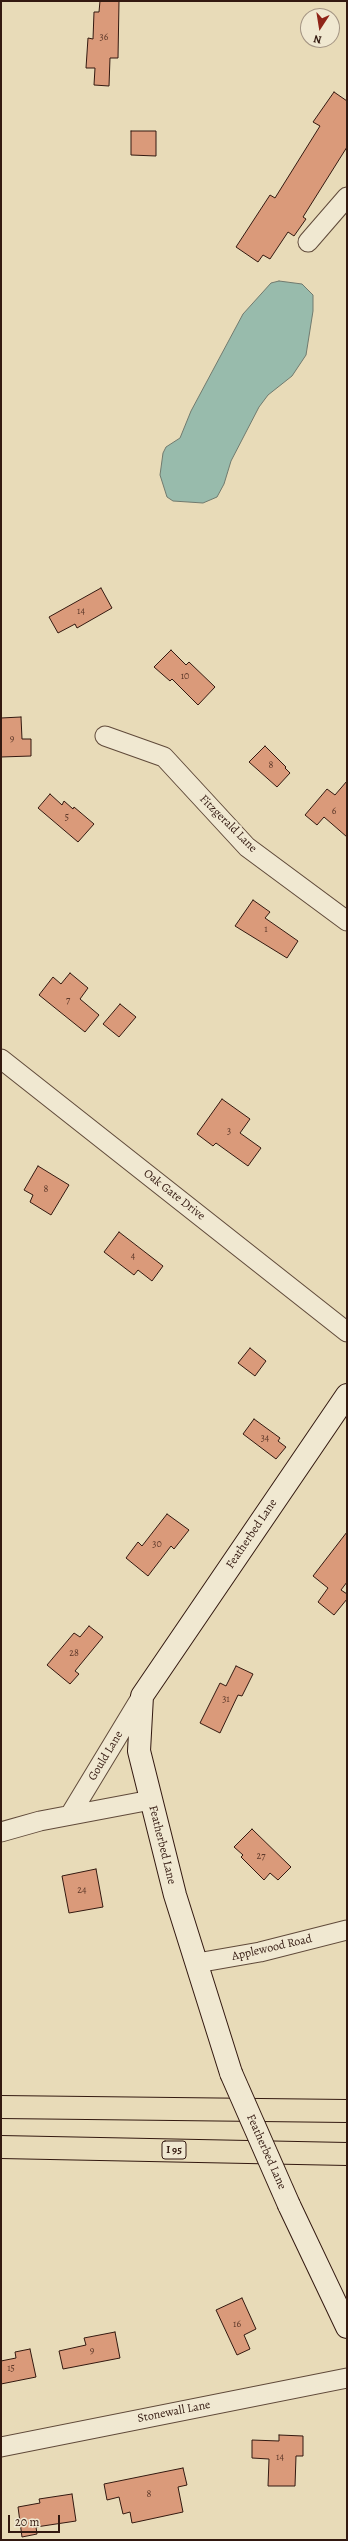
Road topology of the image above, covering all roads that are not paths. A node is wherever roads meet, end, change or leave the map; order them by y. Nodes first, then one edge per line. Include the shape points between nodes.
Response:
1 (347, 197) edge
2 (308, 242) dead end
3 (105, 736) dead end
4 (347, 921) edge
5 (1, 1059) edge
6 (347, 1332) edge
7 (347, 1395) edge
8 (142, 1696) junction
9 (151, 1800) junction
10 (70, 1815) junction
11 (1, 1832) edge
12 (347, 1930) edge
13 (197, 1963) junction
14 (1, 2106) edge
15 (347, 2111) edge
16 (1, 2147) edge
17 (347, 2154) edge
18 (347, 2327) edge
19 (347, 2378) edge
20 (1, 2447) edge

1 - 2 street
3 - 4 street, Fitzgerald Lane via 164,758 248,847
5 - 6 street, Oak Gate Drive
7 - 8 street, Featherbed Lane
8 - 9 street, Featherbed Lane via 138,1751
8 - 10 street, Gould Lane
9 - 10 street
9 - 13 street, Featherbed Lane via 175,1895
10 - 11 street
12 - 13 street, Applewood Road via 260,1952
13 - 18 street, Featherbed Lane, bridge via 231,2073 289,2205
14 - 15 highway
16 - 17 highway, I 95
19 - 20 street, Stonewall Lane

